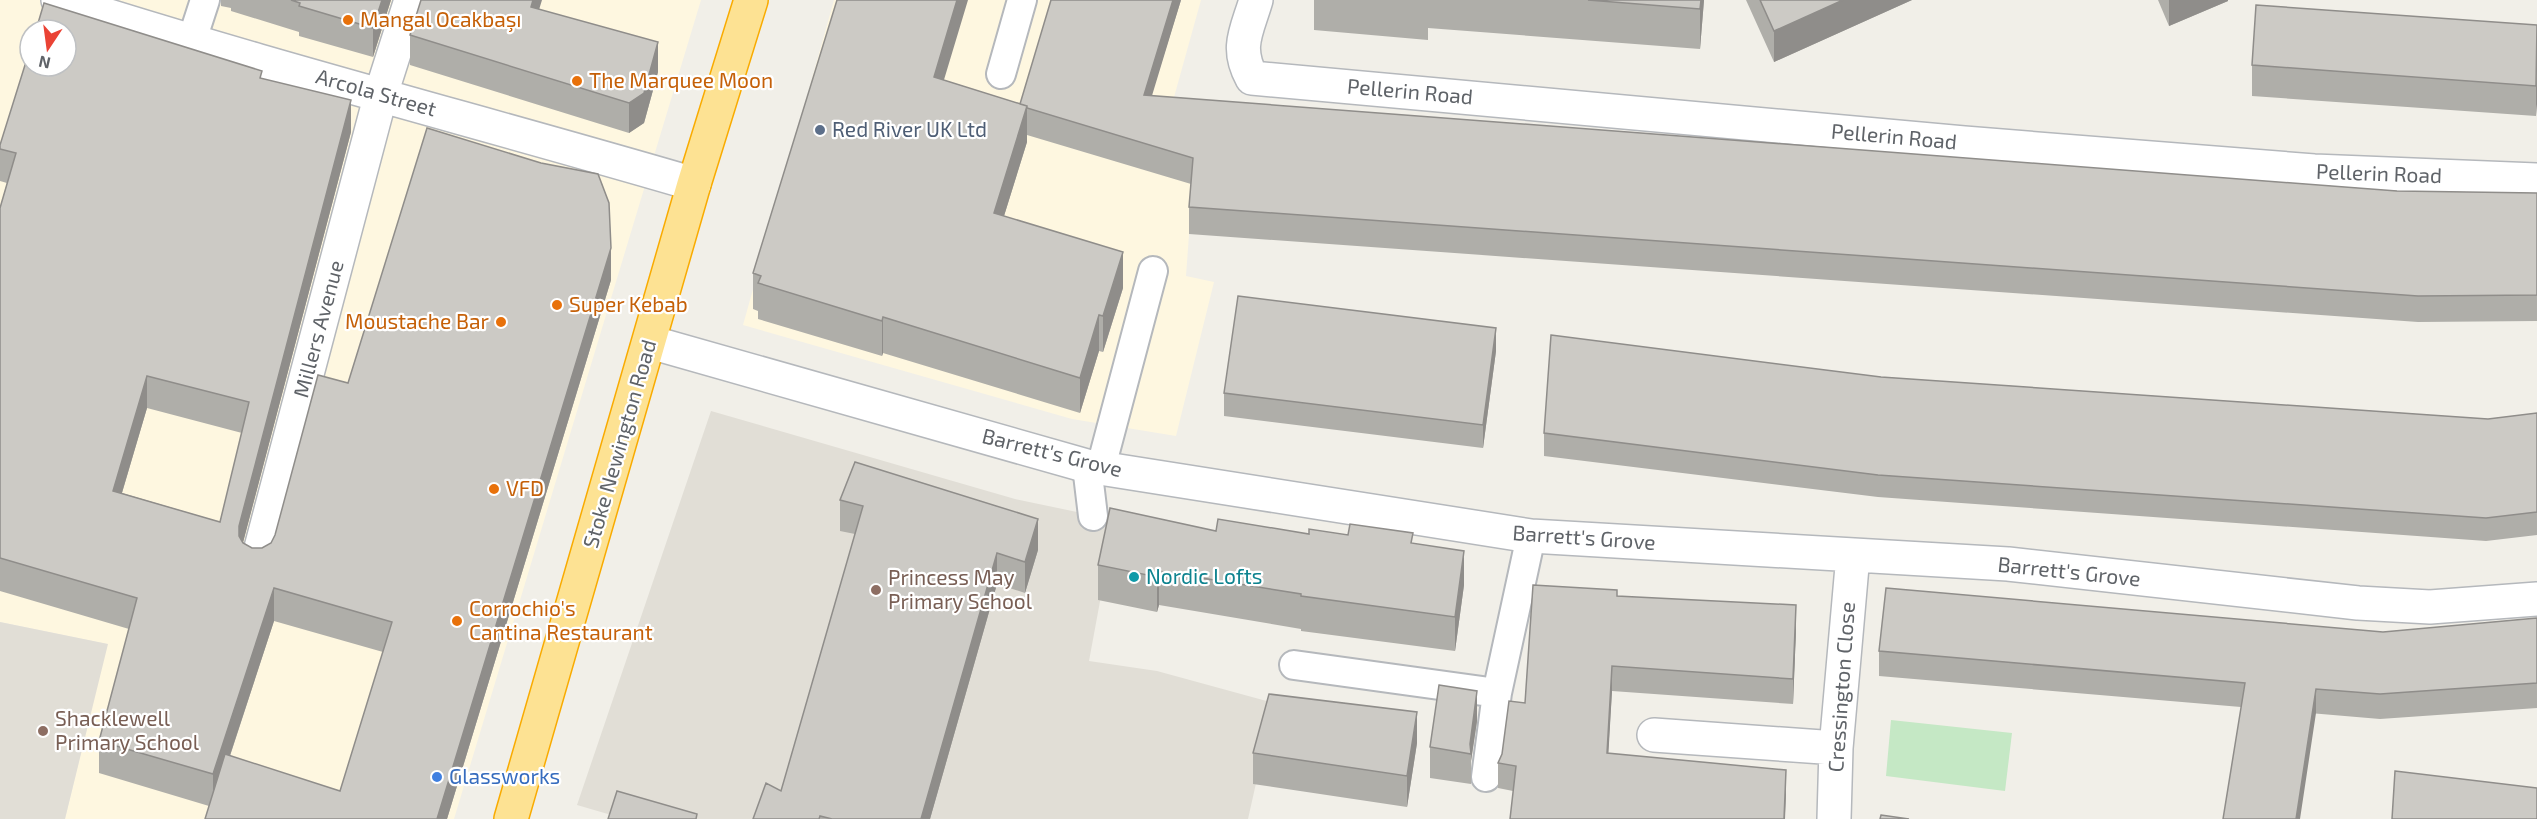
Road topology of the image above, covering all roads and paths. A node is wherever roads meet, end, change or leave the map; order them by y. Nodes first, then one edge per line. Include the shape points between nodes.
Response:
1 (58, 0) edge
2 (205, 0) edge
3 (411, 0) edge
4 (751, 0) edge
5 (1022, 0) edge
6 (1256, 0) edge
7 (191, 43) junction
8 (1001, 75) dead end
9 (381, 94) junction
10 (2537, 180) edge
11 (694, 184) junction
12 (1153, 271) dead end
13 (650, 342) junction
14 (1094, 466) junction
15 (1093, 516) dead end
16 (1531, 536) junction
17 (1853, 555) junction
18 (257, 563) edge
19 (2537, 599) edge
20 (1294, 665) dead end
21 (1497, 693) junction
22 (1654, 735) dead end
23 (1836, 748) junction
24 (1486, 777) dead end
25 (511, 819) edge
26 (1834, 819) edge

1 - 7 street, Arcola Street
2 - 7 lane
3 - 9 street, Millers Avenue
4 - 11 highway, Stoke Newington Road
5 - 8 lane
6 - 10 street, Pellerin Road via 1242,47 1244,63 1252,78 2302,171
7 - 9 street, Arcola Street
9 - 11 street, Arcola Street
9 - 18 street, Millers Avenue
11 - 13 highway, Stoke Newington Road
12 - 14 lane
13 - 14 street, Barrett's Grove
13 - 25 highway, Stoke Newington Road
14 - 15 lane
14 - 16 street, Barrett's Grove
16 - 17 street, Barrett's Grove
16 - 21 lane
17 - 19 street, Barrett's Grove via 2008,564 2358,603 2430,607
17 - 23 street, Cressington Close
20 - 21 lane
21 - 24 lane
22 - 23 street
23 - 26 street, Cressington Close

